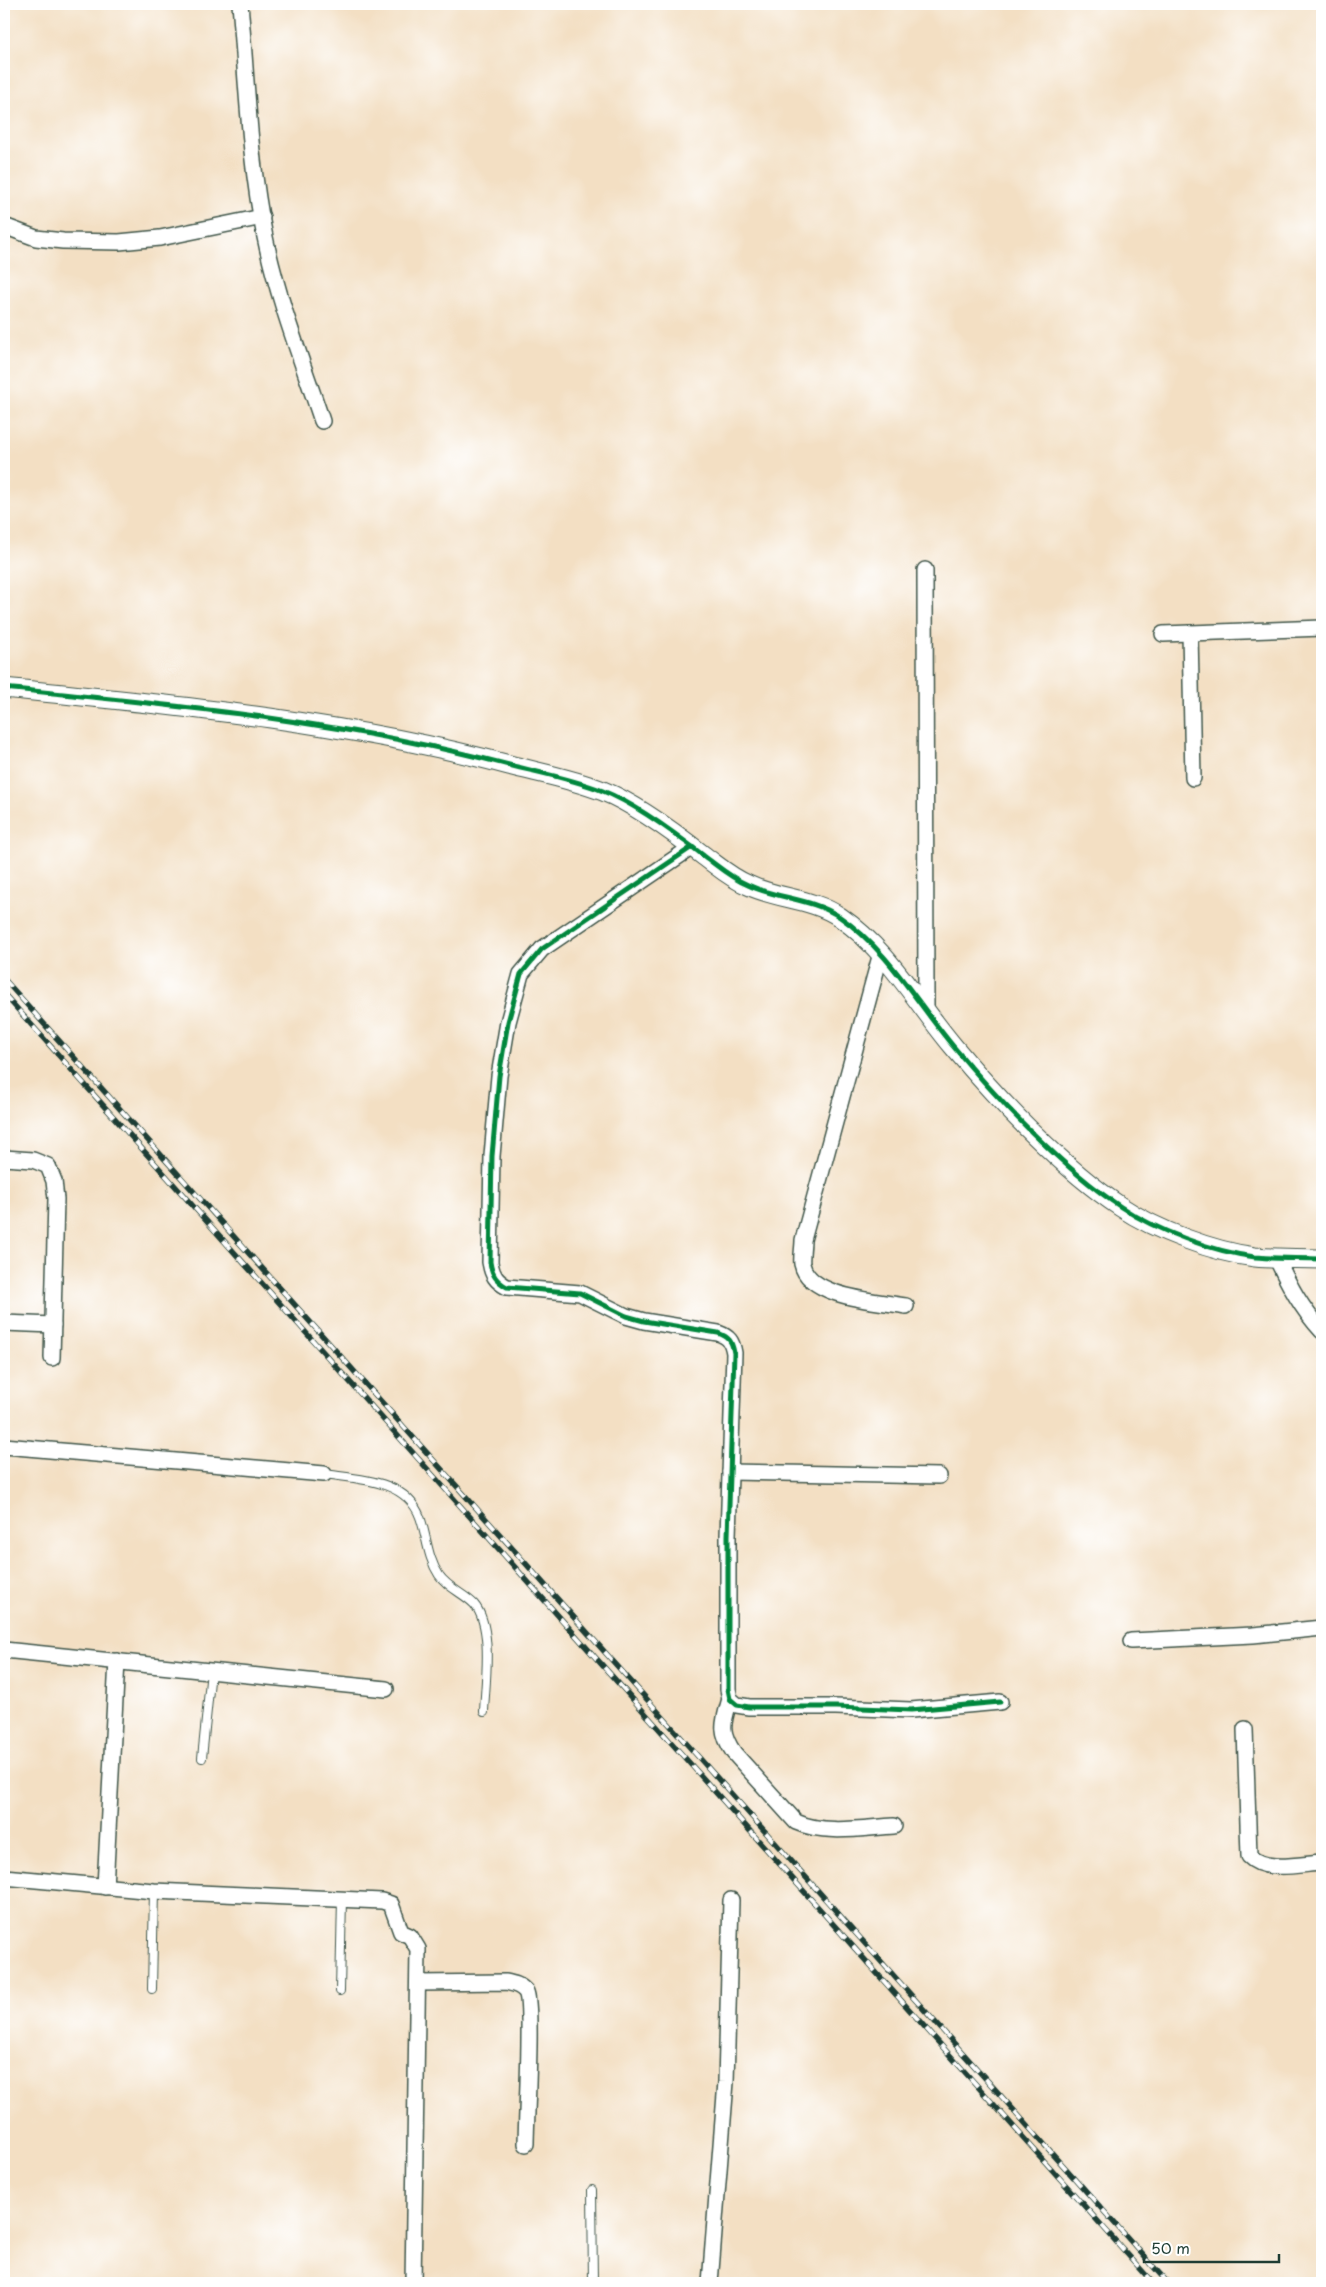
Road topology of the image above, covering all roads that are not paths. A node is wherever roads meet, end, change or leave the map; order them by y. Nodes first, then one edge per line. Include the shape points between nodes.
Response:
1 (240, 4) edge
2 (262, 217) junction
3 (4, 226) edge
4 (322, 421) dead end
5 (925, 570) dead end
6 (1322, 628) edge
7 (1190, 633) junction
8 (1163, 634) dead end
9 (4, 688) edge
10 (1193, 778) dead end
11 (692, 847) junction
12 (881, 953) junction
13 (926, 1010) junction
14 (4, 1158) edge
15 (1276, 1258) junction
16 (1322, 1258) edge
17 (906, 1306) dead end
18 (4, 1323) edge
19 (53, 1325) junction
20 (1322, 1331) edge
21 (52, 1358) dead end
22 (4, 1446) edge
23 (730, 1472) junction
24 (324, 1474) joint
25 (939, 1476) dead end
26 (1322, 1628) edge
27 (1131, 1641) dead end
28 (4, 1650) edge
29 (117, 1662) junction
30 (211, 1671) junction
31 (386, 1689) dead end
32 (730, 1699) junction
33 (1000, 1702) dead end
34 (484, 1712) dead end
35 (1244, 1729) dead end
36 (202, 1758) dead end
37 (894, 1826) dead end
38 (1322, 1863) edge
39 (4, 1877) edge
40 (105, 1887) junction
41 (154, 1891) junction
42 (342, 1900) junction
43 (731, 1900) dead end
44 (418, 1983) junction
45 (152, 1989) dead end
46 (340, 1991) dead end
47 (526, 2144) dead end
48 (592, 2190) dead end
49 (413, 2283) edge
50 (593, 2283) edge
51 (710, 2283) edge

1 - 2 street via 255,176
2 - 3 street via 160,238 119,242 36,238
2 - 4 street via 284,304
5 - 13 street
6 - 7 street
7 - 8 street
7 - 10 street
9 - 11 street via 290,721 453,750 603,791 630,805
11 - 12 street via 728,875 751,887 821,906 841,917
11 - 23 street via 542,949 522,974 508,1022 499,1076 492,1156 490,1262 491,1273 497,1282 507,1287 580,1293 626,1316 727,1336 734,1353
12 - 13 street
12 - 17 street via 803,1240 802,1265 811,1280 826,1291
13 - 15 street via 952,1045 1008,1106 1075,1170 1122,1208 1196,1242 1253,1257
14 - 19 street via 33,1160 48,1166 54,1181
15 - 16 street
15 - 20 street via 1293,1294
18 - 19 street
19 - 21 street
22 - 24 street
23 - 25 street
23 - 32 street via 726,1630
24 - 34 lane via 388,1486 410,1502 419,1515 432,1562 439,1575 473,1603 482,1616 485,1632
26 - 27 street via 1253,1636
28 - 29 street
29 - 30 street
29 - 40 street
30 - 31 street
30 - 36 lane
32 - 33 street via 749,1707 889,1710
32 - 37 street via 723,1727 726,1740 796,1822 807,1827 831,1829
35 - 38 street via 1249,1856 1265,1866
39 - 40 street
40 - 41 street
41 - 42 street
41 - 45 lane
42 - 44 street via 391,1904 401,1932 416,1943
42 - 46 lane
43 - 51 street via 726,2082
44 - 47 street via 506,1982 518,1984 526,1993 529,2016
44 - 49 street
48 - 50 lane

